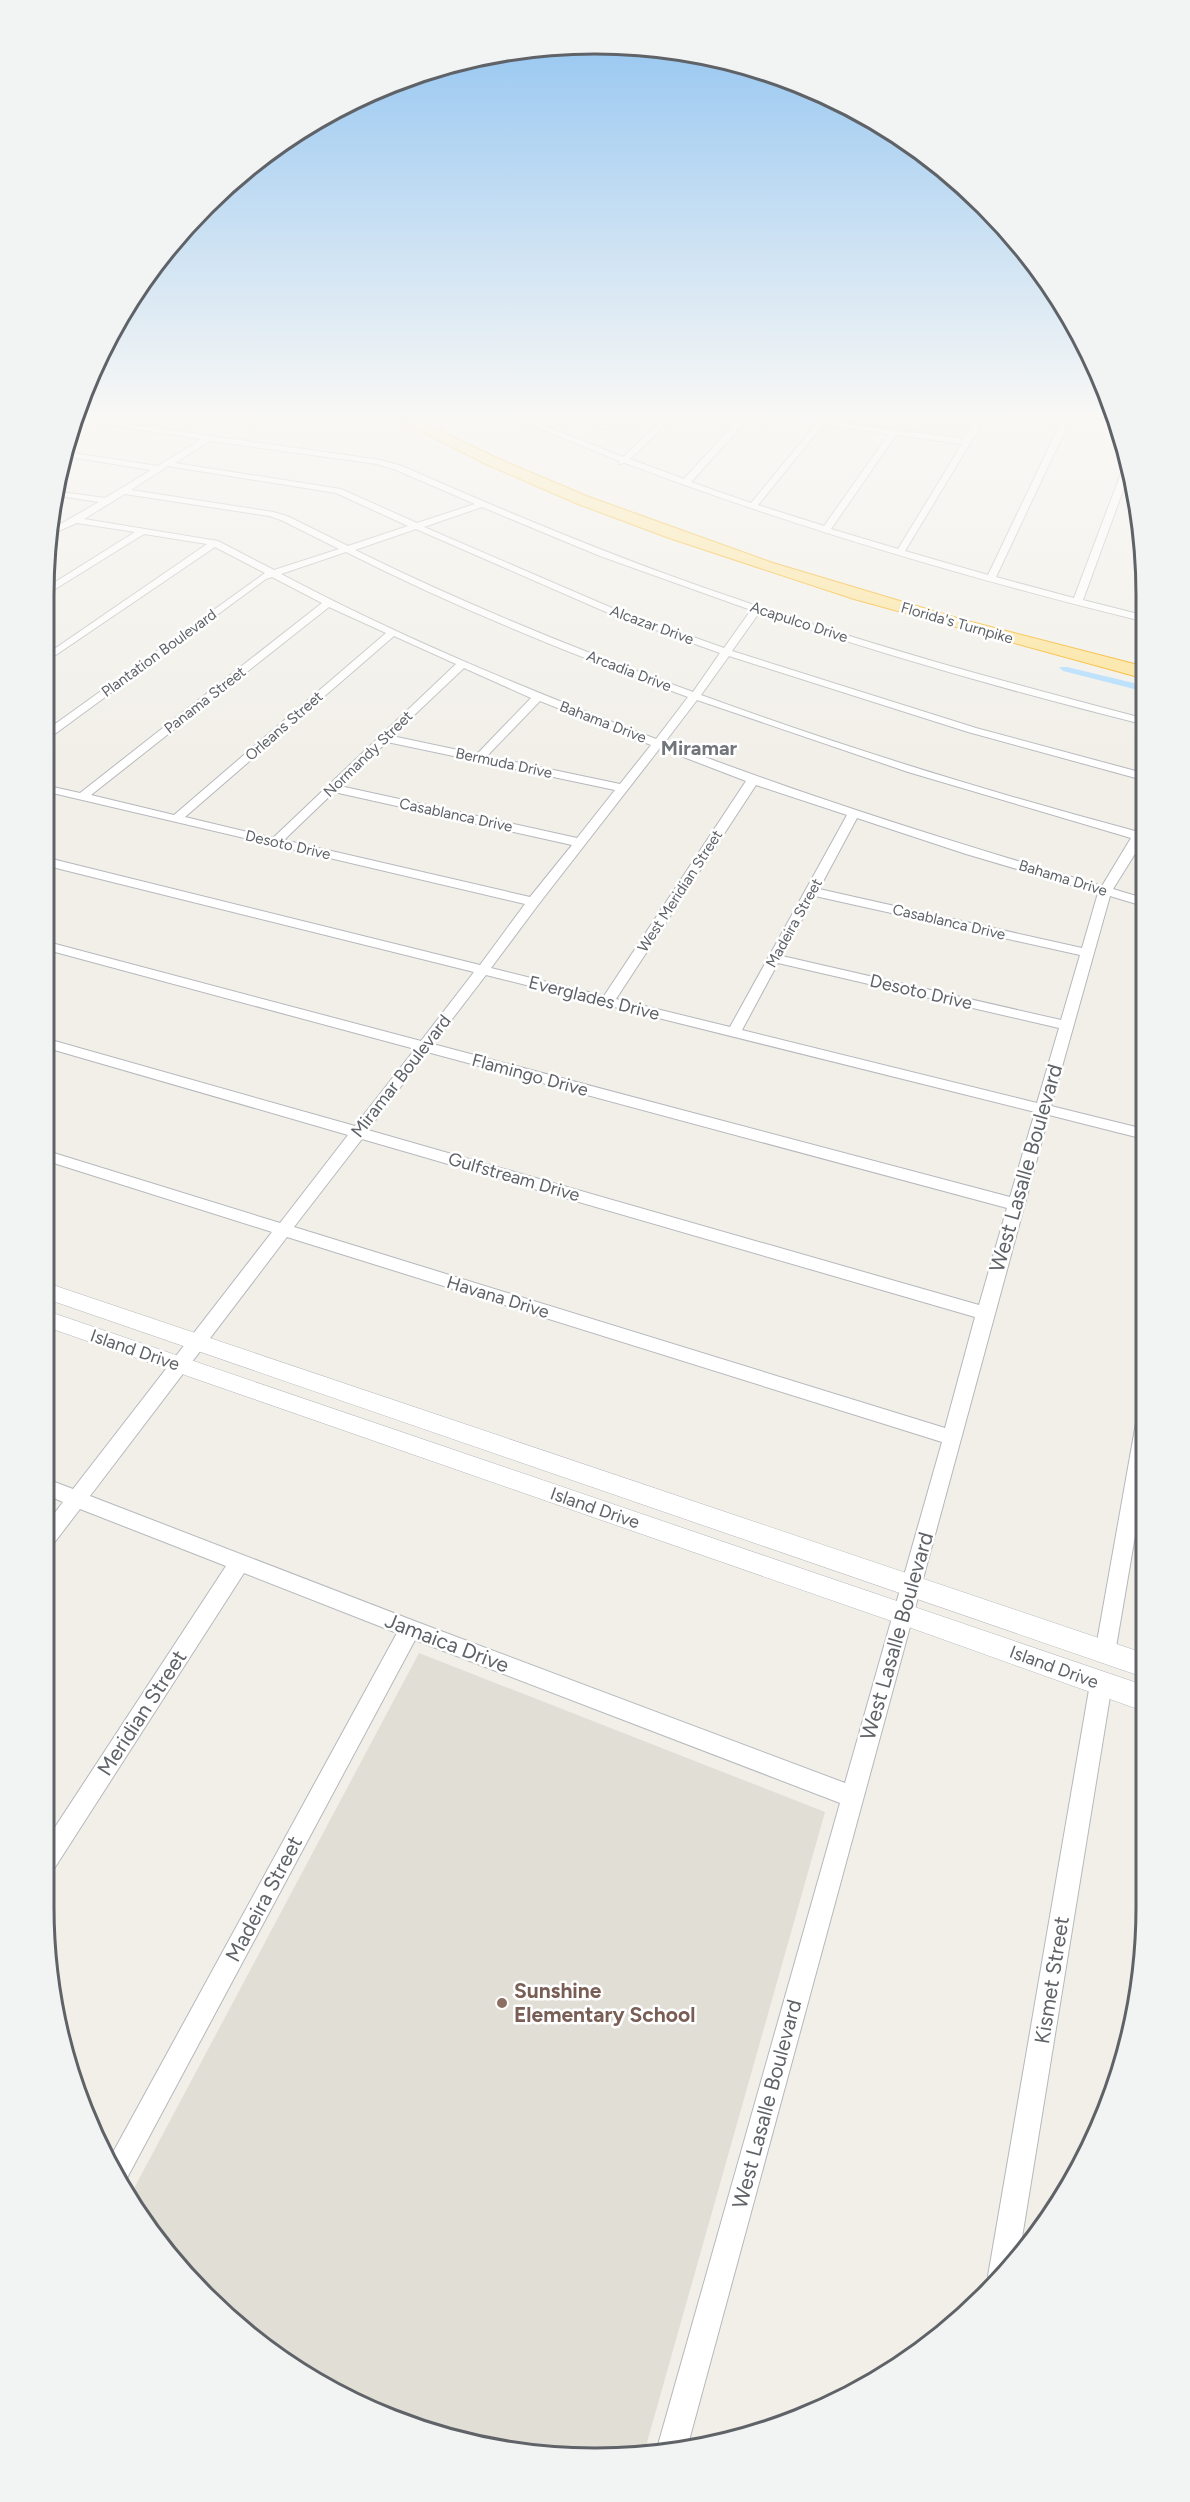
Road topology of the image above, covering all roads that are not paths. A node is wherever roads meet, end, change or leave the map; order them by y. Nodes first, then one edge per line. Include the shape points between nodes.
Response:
1 (134, 537) edge
2 (178, 537) edge
3 (320, 537) edge
4 (385, 537) edge
5 (438, 537) edge
6 (562, 537) edge
7 (686, 537) edge
8 (715, 537) edge
9 (845, 537) edge
10 (910, 537) edge
11 (1011, 537) edge
12 (1101, 537) edge
13 (216, 543) junction
14 (345, 550) junction
15 (900, 553) junction
16 (273, 573) junction
17 (991, 579) junction
18 (54, 587) edge
19 (1077, 602) junction
20 (328, 603) junction
21 (757, 609) junction
22 (1136, 617) edge
23 (392, 633) junction
24 (726, 652) junction
25 (54, 653) edge
26 (1136, 660) edge
27 (461, 665) junction
28 (1136, 670) edge
29 (695, 696) junction
30 (538, 697) junction
31 (1136, 719) edge
32 (54, 730) edge
33 (385, 738) junction
34 (658, 743) junction
35 (479, 758) junction
36 (1136, 775) edge
37 (753, 780) junction
38 (332, 788) junction
39 (622, 788) junction
40 (54, 790) edge
41 (82, 797) junction
42 (854, 813) junction
43 (176, 819) junction
44 (1136, 832) edge
45 (1136, 841) edge
46 (275, 842) junction
47 (581, 843) junction
48 (54, 863) edge
49 (811, 891) junction
50 (1105, 891) junction
51 (1136, 900) edge
52 (533, 902) junction
53 (54, 948) edge
54 (1087, 953) junction
55 (775, 958) junction
56 (483, 970) junction
57 (608, 1002) junction
58 (1066, 1025) junction
59 (733, 1033) junction
60 (54, 1045) edge
61 (424, 1047) junction
62 (1044, 1110) junction
63 (358, 1132) junction
64 (1136, 1132) edge
65 (54, 1158) edge
66 (1017, 1205) junction
67 (282, 1230) junction
68 (54, 1293) edge
69 (985, 1313) junction
70 (54, 1322) edge
71 (196, 1342) junction
72 (178, 1365) junction
73 (952, 1438) junction
74 (1136, 1475) edge
75 (54, 1490) edge
76 (76, 1498) junction
77 (54, 1528) edge
78 (240, 1563) junction
79 (910, 1587) junction
80 (903, 1613) junction
81 (410, 1629) junction
82 (1105, 1653) junction
83 (1136, 1663) edge
84 (1101, 1683) junction
85 (1136, 1695) edge
86 (852, 1797) junction
87 (54, 1849) edge
88 (120, 2166) edge
89 (1005, 2261) edge
90 (674, 2442) edge

1 - 18 street
2 - 13 street, Bahama Drive
3 - 14 street, Arcadia Drive
4 - 14 street, Plantation Boulevard
5 - 24 street, Alcazar Drive via 609,610
6 - 21 street, Acapulco Drive
7 - 28 highway, Florida's Turnpike via 897,606
8 - 26 highway, Florida's Turnpike via 971,617
9 - 15 street
10 - 15 street
11 - 17 street
12 - 19 street
13 - 16 street, Bahama Drive
13 - 25 street
14 - 16 street, Plantation Boulevard
14 - 29 street, Arcadia Drive via 542,638
15 - 17 street
16 - 20 street, Bahama Drive
16 - 32 street, Plantation Boulevard
17 - 19 street
19 - 22 street
20 - 23 street, Bahama Drive
20 - 41 street, Panama Street
21 - 24 street, Miramar Boulevard
21 - 31 street, Acapulco Drive via 1017,688
23 - 27 street, Bahama Drive
23 - 43 street, Orleans Street
24 - 29 street, Miramar Boulevard
24 - 36 street, Alcazar Drive via 972,730
27 - 30 street, Bahama Drive
27 - 33 street, Normandy Street
29 - 34 street, Miramar Boulevard
29 - 44 street, Arcadia Drive via 921,772
30 - 34 street, Bahama Drive
30 - 35 street
33 - 35 street, Bermuda Drive
33 - 38 street, Normandy Street
34 - 37 street, Bahama Drive
34 - 39 street, Miramar Boulevard
35 - 39 street, Bermuda Drive
37 - 42 street, Bahama Drive
37 - 57 street, West Meridian Street
38 - 46 street, Normandy Street
38 - 47 street, Casablanca Drive
39 - 47 street, Miramar Boulevard
40 - 41 street, Desoto Drive
41 - 43 street, Desoto Drive
42 - 49 street, Madeira Street
42 - 50 street, Bahama Drive
43 - 46 street, Desoto Drive
45 - 50 street, West Lasalle Boulevard
46 - 52 street, Desoto Drive
47 - 52 street, Miramar Boulevard
48 - 56 street, Everglades Drive
49 - 54 street, Casablanca Drive
49 - 55 street, Madeira Street
50 - 51 street, Bahama Drive
50 - 54 street, West Lasalle Boulevard
52 - 56 street, Miramar Boulevard
53 - 61 street, Flamingo Drive
54 - 58 street, West Lasalle Boulevard
55 - 58 street, Desoto Drive
55 - 59 street, Madeira Street
56 - 57 street, Everglades Drive
56 - 61 street, Miramar Boulevard
57 - 59 street, Everglades Drive
58 - 62 street, West Lasalle Boulevard
59 - 62 street, Everglades Drive
60 - 63 street, Gulfstream Drive
61 - 63 street, Miramar Boulevard
61 - 66 street, Flamingo Drive
62 - 64 street, Everglades Drive
62 - 66 street, West Lasalle Boulevard
63 - 67 street, Miramar Boulevard
63 - 69 street, Gulfstream Drive
65 - 67 street, Havana Drive
66 - 69 street, West Lasalle Boulevard
67 - 71 street, Miramar Boulevard
67 - 73 street, Havana Drive
68 - 71 street, Island Drive
69 - 73 street, West Lasalle Boulevard
70 - 72 street, Island Drive
71 - 72 street, Miramar Boulevard
71 - 79 street, Island Drive
72 - 76 street, Miramar Boulevard
72 - 80 street, Island Drive
73 - 79 street, West Lasalle Boulevard
74 - 82 street
75 - 76 street, Jamaica Drive
76 - 77 street, Miramar Boulevard
76 - 78 street, Jamaica Drive
78 - 81 street, Jamaica Drive
78 - 87 street, Meridian Street
79 - 80 street, West Lasalle Boulevard
79 - 82 street, Island Drive
80 - 84 street, Island Drive
80 - 86 street, West Lasalle Boulevard
81 - 86 street, Jamaica Drive
81 - 88 street, Madeira Street
82 - 83 street, Island Drive
84 - 85 street, Island Drive
84 - 89 street, Kismet Street
86 - 90 street, West Lasalle Boulevard

